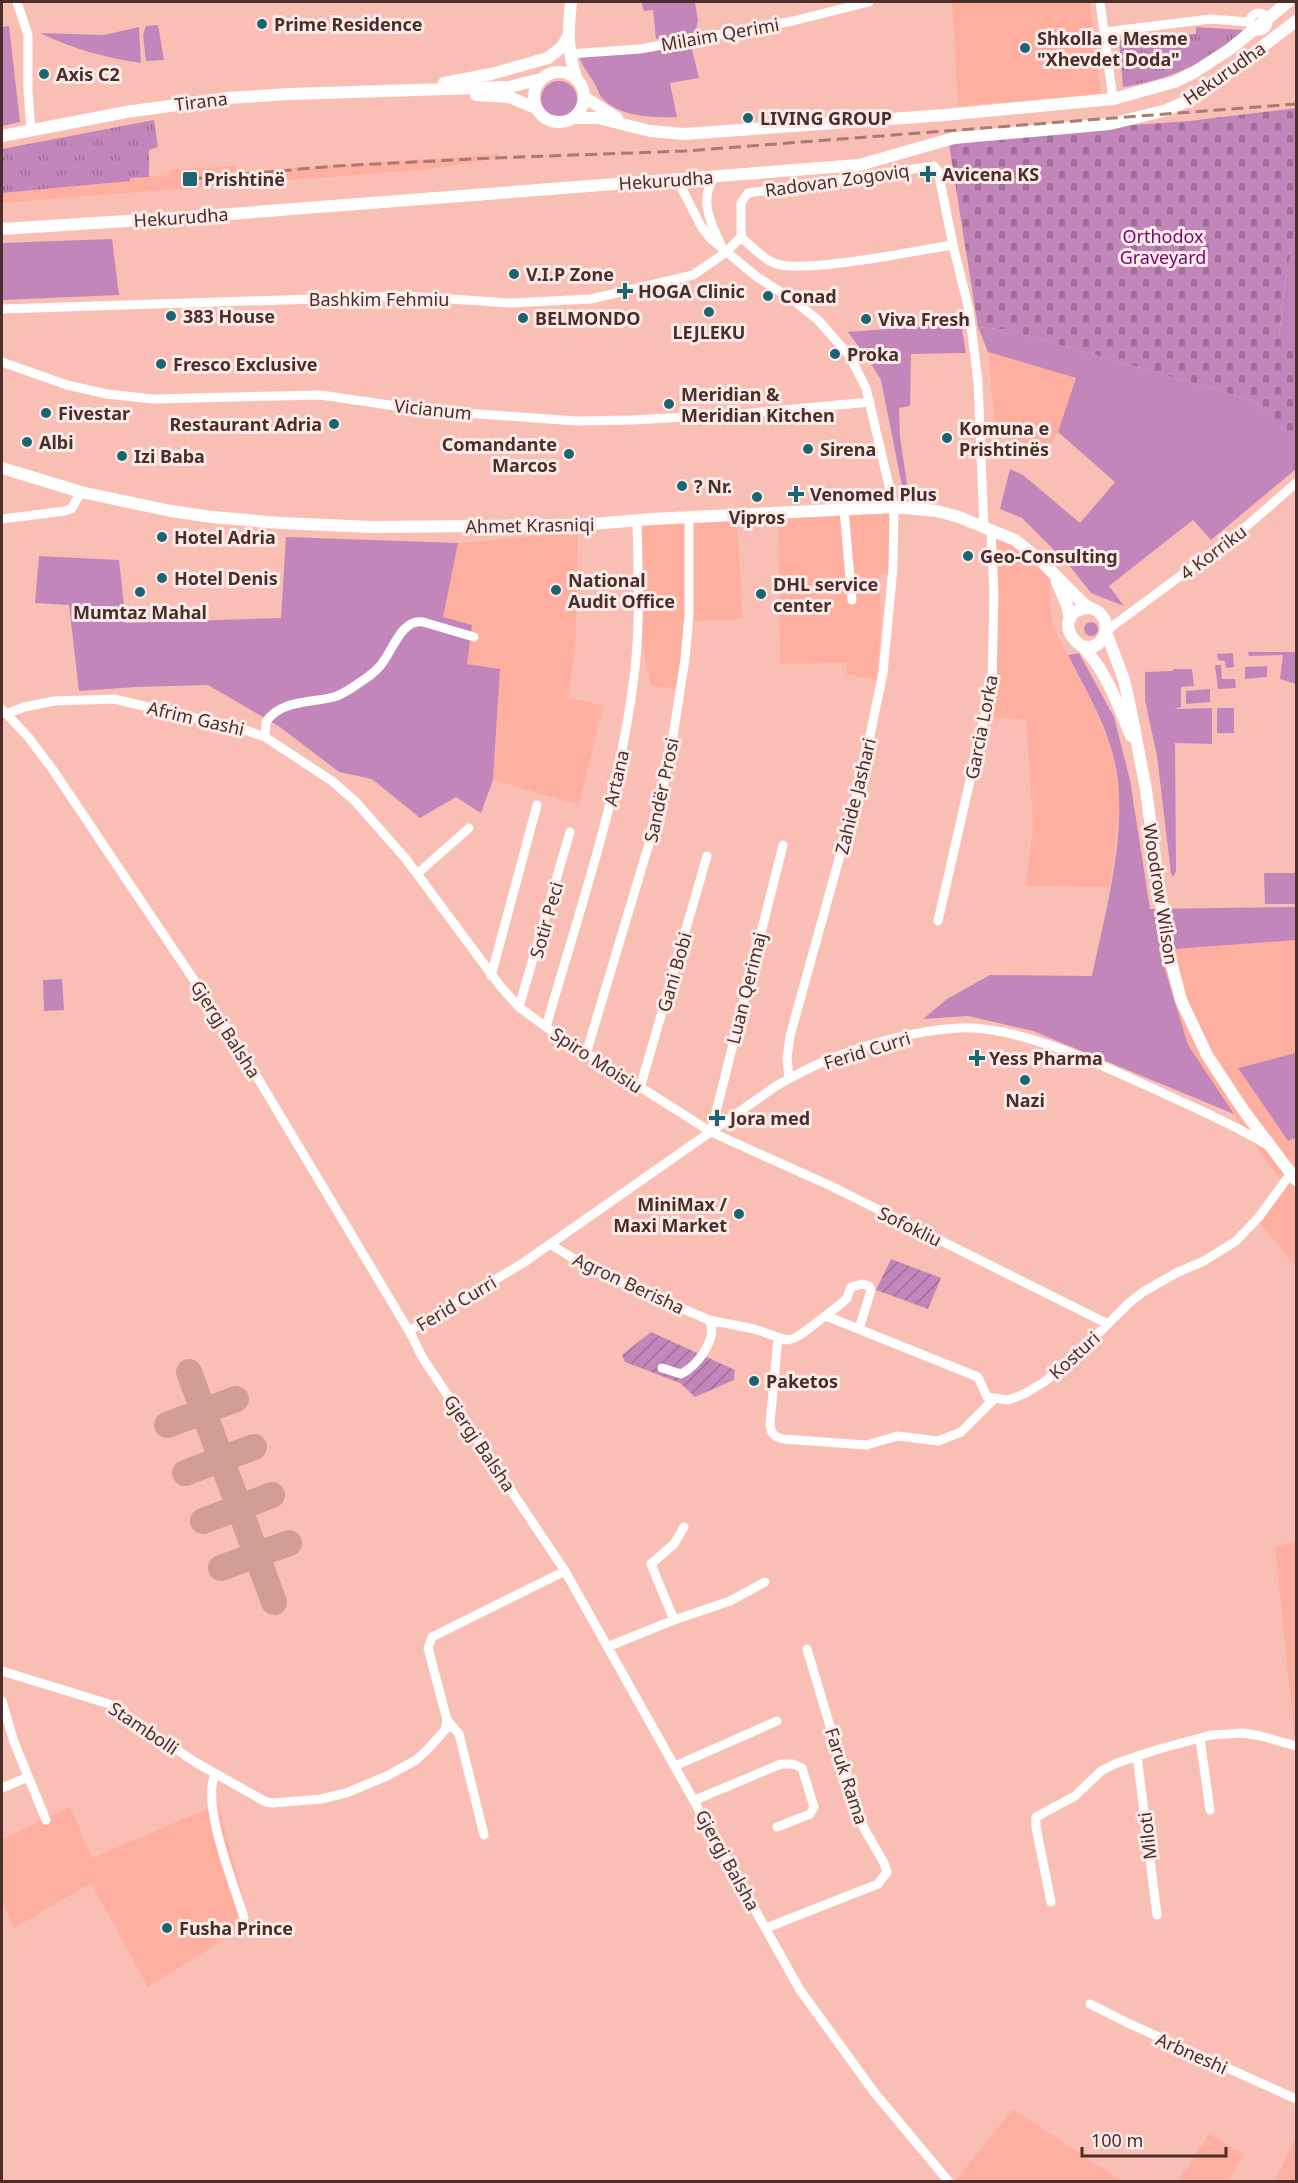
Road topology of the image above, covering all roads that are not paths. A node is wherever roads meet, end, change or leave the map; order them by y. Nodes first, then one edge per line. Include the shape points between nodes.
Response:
1 (17, 2) edge
2 (571, 2) edge
3 (869, 2) edge
4 (1100, 2) edge
5 (1280, 2) edge
6 (1288, 2) edge
7 (1296, 21) edge
8 (1105, 32) junction
9 (568, 36) junction
10 (569, 54) junction
11 (544, 77) junction
12 (576, 78) junction
13 (403, 90) junction
14 (584, 97) junction
15 (1113, 99) junction
16 (536, 108) junction
17 (573, 118) junction
18 (634, 126) junction
19 (31, 130) junction
20 (2, 136) edge
21 (715, 177) junction
22 (676, 179) junction
23 (2, 229) edge
24 (741, 237) junction
25 (953, 245) junction
26 (725, 253) junction
27 (2, 309) edge
28 (2, 362) edge
29 (870, 402) junction
30 (2, 468) edge
31 (1296, 483) edge
32 (81, 492) junction
33 (894, 507) junction
34 (844, 510) junction
35 (689, 517) junction
36 (2, 519) edge
37 (637, 520) junction
38 (988, 528) junction
39 (1048, 568) junction
40 (852, 600) dead end
41 (1094, 610) junction
42 (1126, 616) junction
43 (1070, 619) junction
44 (1106, 631) junction
45 (474, 638) dead end
46 (1082, 646) junction
47 (4, 712) edge
48 (265, 737) junction
49 (1139, 753) junction
50 (537, 805) dead end
51 (468, 828) dead end
52 (570, 832) dead end
53 (783, 845) dead end
54 (707, 856) dead end
55 (417, 874) junction
56 (938, 921) dead end
57 (491, 976) junction
58 (519, 1007) junction
59 (546, 1027) junction
60 (586, 1054) junction
61 (789, 1080) junction
62 (640, 1088) junction
63 (711, 1132) junction
64 (1272, 1148) junction
65 (1294, 1176) edge
66 (550, 1244) junction
67 (826, 1316) junction
68 (710, 1320) junction
69 (1107, 1324) junction
70 (859, 1329) junction
71 (409, 1331) junction
72 (778, 1338) junction
73 (662, 1368) dead end
74 (994, 1399) junction
75 (684, 1527) dead end
76 (565, 1571) junction
77 (765, 1582) dead end
78 (674, 1620) junction
79 (607, 1647) junction
80 (807, 1649) dead end
81 (2, 1671) edge
82 (2, 1701) edge
83 (447, 1720) junction
84 (777, 1721) dead end
85 (1200, 1739) junction
86 (1296, 1746) edge
87 (1137, 1756) junction
88 (675, 1766) junction
89 (215, 1774) junction
90 (28, 1777) junction
91 (2, 1788) edge
92 (695, 1800) junction
93 (1209, 1810) dead end
94 (46, 1820) dead end
95 (777, 1827) dead end
96 (484, 1835) dead end
97 (1051, 1902) dead end
98 (1156, 1915) dead end
99 (244, 1918) dead end
100 (766, 1928) junction
101 (1090, 2004) dead end
102 (1296, 2099) edge
103 (949, 2181) edge

1 - 19 street via 28,35
2 - 9 main road
3 - 10 street, Milaim Qerimi via 793,21 640,49
4 - 8 street
5 - 8 street via 1266,16 1255,13 1250,22 1210,19
6 - 15 main road, Hekurudha via 1193,73
7 - 21 main road, Hekurudha via 1196,97 1167,110 1110,124 954,138 859,165
8 - 15 street
9 - 10 main road
9 - 11 main road
9 - 13 main road via 556,53 548,57 491,74
10 - 12 main road
11 - 12 main road via 564,72
11 - 13 main road, Tirana via 509,87
11 - 16 main road via 534,93
12 - 14 main road
13 - 16 main road, Tirana via 509,97
13 - 19 main road, Tirana via 228,98
14 - 17 main road
14 - 18 main road, Hekurudha
15 - 18 main road, Hekurudha via 684,134
16 - 17 main road, Hekurudha via 548,120
17 - 18 main road, Hekurudha via 598,118
19 - 20 main road, Tirana
21 - 22 main road, Hekurudha
21 - 26 street via 708,191 707,209
22 - 23 main road, Hekurudha
22 - 26 street, Zahide Jashari via 701,226
24 - 25 street via 772,262 812,267
24 - 25 street, Radovan Zogoviq via 741,203 748,193 934,166 941,178
24 - 26 street, Bashkim Fehmiu
25 - 38 street, Radovan Zogoviq via 969,310 978,382
26 - 27 street, Bashkim Fehmiu via 693,275 591,299 511,303 406,296
26 - 29 street, Zahide Jashari via 818,320 849,355
28 - 29 street, Vicianum via 67,385 153,399 311,394 423,410 576,420 741,414
29 - 33 street, Zahide Jashari
30 - 32 main road, Ahmet Krasniqi
31 - 42 street, 4 Korriku via 1241,531
32 - 36 street via 72,508 65,511
32 - 37 main road, Ahmet Krasniqi via 193,515 281,523 371,527 579,525
33 - 34 main road, Ahmet Krasniqi
33 - 38 main road, Ahmet Krasniqi via 937,511
33 - 61 street, Zahide Jashari via 893,568 883,673 860,783 790,1036
34 - 35 main road, Ahmet Krasniqi
34 - 40 street
35 - 37 main road, Ahmet Krasniqi
35 - 60 street, Sandër Prosi via 689,615 672,742 657,817
37 - 59 street, Artana via 638,605 629,714 601,838
38 - 39 main road, Ahmet Krasniqi via 1020,544
38 - 56 street, Garcia Lorka via 994,593 992,684
39 - 41 main road, Ahmet Krasniqi
39 - 43 main road, Ahmet Krasniqi via 1063,595
41 - 42 street
41 - 43 main road via 1078,611
41 - 44 main road, Ahmet Krasniqi via 1105,621
42 - 44 street, 4 Korriku
43 - 46 main road via 1069,632
44 - 46 main road via 1100,642
44 - 49 main road, Ahmet Krasniqi via 1124,680
45 - 48 street, Afrim Gashi via 423,622 411,623 381,666 366,679 334,696 285,706 266,722
46 - 49 main road via 1103,673
47 - 48 street, Afrim Gashi via 54,701 114,699
47 - 71 street, Gjergj Balsha via 53,770 235,1041
48 - 55 street, Spiro Moisiu via 344,790
49 - 64 main road, Woodrow Wilson via 1166,942 1181,1000 1207,1055
50 - 57 street
51 - 55 street
52 - 58 street, Sotir Peci
53 - 63 street, Luan Qerimaj
54 - 62 street, Gani Bobi
55 - 57 street, Spiro Moisiu
57 - 58 street, Spiro Moisiu
58 - 59 street, Spiro Moisiu
59 - 60 street, Spiro Moisiu
60 - 62 street, Spiro Moisiu
61 - 63 street, Ferid Curri
61 - 64 street, Ferid Curri via 843,1054 900,1038 958,1028 989,1030 1101,1066
62 - 63 street, Spiro Moisiu
63 - 66 street, Ferid Curri
63 - 69 street, Sofokliu via 831,1186
64 - 65 main road, Woodrow Wilson
65 - 69 street, Kosturi via 1236,1241 1143,1292
66 - 68 street, Agron Berisha via 602,1274
66 - 71 street, Ferid Curri
67 - 70 street
67 - 70 street via 847,1299 851,1287 869,1286
67 - 72 street via 795,1338
68 - 72 street, Agron Berisha
68 - 73 street via 711,1335 702,1356 681,1374
69 - 74 street, Kosturi via 1044,1382 1008,1400
70 - 74 street via 978,1377 987,1397
71 - 76 street, Gjergj Balsha via 422,1357
72 - 74 street via 771,1432 774,1437 866,1445 898,1436 938,1441 961,1432
75 - 78 street via 674,1544 651,1564
76 - 79 street, Gjergj Balsha
76 - 83 street via 432,1637 429,1658
77 - 78 street via 730,1601
78 - 79 street
79 - 88 street, Gjergj Balsha
80 - 100 street, Faruk Rama via 854,1807 887,1872 878,1884
81 - 89 street, Stambolli via 109,1704
82 - 90 street
83 - 89 street, Stambolli via 445,1730 416,1760 366,1786 321,1799 266,1802
83 - 96 street via 459,1734
84 - 88 street
85 - 86 street via 1243,1733
85 - 87 street
85 - 93 street
87 - 97 street via 1101,1771 1075,1796 1036,1817
87 - 98 street, Miloti
88 - 92 street, Gjergj Balsha
89 - 99 street via 210,1789 216,1827
90 - 91 street
90 - 94 street
92 - 95 street via 782,1764 793,1764 802,1768 814,1807 810,1815
92 - 100 street, Gjergj Balsha
100 - 103 street, Gjergj Balsha via 800,1990 843,2050
101 - 102 street, Arbneshi

